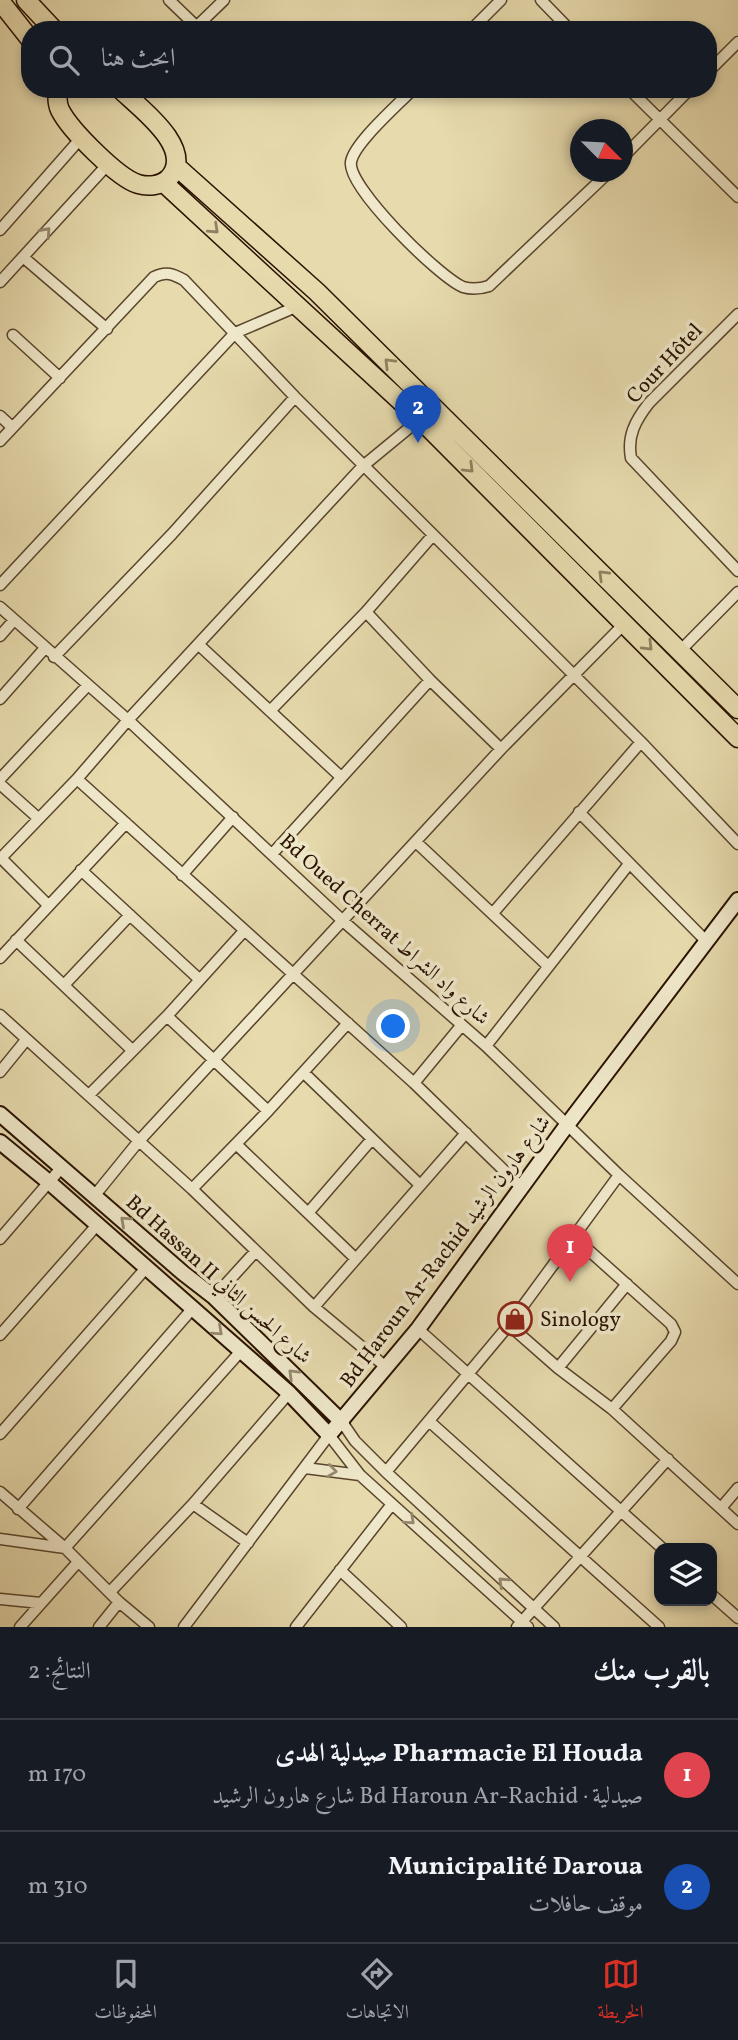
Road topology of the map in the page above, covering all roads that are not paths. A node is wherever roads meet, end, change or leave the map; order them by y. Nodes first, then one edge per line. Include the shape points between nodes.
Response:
1 (26, 0) edge
2 (169, 0) edge
3 (224, 0) edge
4 (501, 0) edge
5 (541, 0) edge
6 (0, 1) edge
7 (46, 21) edge
8 (188, 21) edge
9 (202, 21) edge
10 (480, 21) edge
11 (561, 21) edge
12 (21, 27) edge
13 (738, 42) edge
14 (717, 63) edge
15 (58, 98) edge
16 (133, 98) edge
17 (404, 98) edge
18 (638, 98) edge
19 (681, 98) edge
20 (659, 120) junction
21 (81, 138) junction
22 (633, 147) edge
23 (109, 163) junction
24 (176, 166) junction
25 (598, 182) edge
26 (164, 183) junction
27 (738, 197) edge
28 (0, 230) edge
29 (23, 257) junction
30 (0, 282) edge
31 (298, 306) junction
32 (738, 314) edge
33 (107, 328) junction
34 (234, 333) junction
35 (13, 335) dead end
36 (60, 378) junction
37 (295, 397) junction
38 (0, 416) edge
39 (420, 419) junction
40 (12, 427) junction
41 (0, 441) edge
42 (363, 466) junction
43 (433, 535) junction
44 (738, 571) edge
45 (0, 584) edge
46 (738, 592) edge
47 (0, 607) edge
48 (366, 612) junction
49 (14, 620) junction
50 (625, 623) junction
51 (0, 635) edge
52 (199, 645) junction
53 (45, 648) junction
54 (679, 652) junction
55 (54, 657) junction
56 (573, 674) junction
57 (430, 680) junction
58 (88, 685) junction
59 (0, 699) edge
60 (738, 709) edge
61 (270, 710) junction
62 (128, 720) junction
63 (738, 738) edge
64 (641, 742) junction
65 (501, 749) junction
66 (341, 777) junction
67 (77, 779) junction
68 (0, 782) edge
69 (579, 813) junction
70 (233, 817) junction
71 (38, 818) junction
72 (126, 823) junction
73 (416, 842) junction
74 (738, 844) edge
75 (273, 853) junction
76 (1, 859) edge
77 (629, 864) junction
78 (81, 870) junction
79 (182, 875) junction
80 (738, 900) edge
81 (48, 905) junction
82 (493, 913) junction
83 (130, 915) junction
84 (343, 921) junction
85 (244, 931) junction
86 (16, 940) junction
87 (707, 942) junction
88 (0, 957) edge
89 (548, 966) junction
90 (292, 975) junction
91 (199, 979) junction
92 (64, 985) junction
93 (0, 1015) edge
94 (167, 1016) junction
95 (348, 1023) junction
96 (461, 1026) junction
97 (26, 1040) junction
98 (485, 1046) junction
99 (132, 1050) junction
100 (215, 1060) junction
101 (0, 1072) edge
102 (304, 1073) junction
103 (414, 1083) junction
104 (89, 1095) junction
105 (268, 1111) junction
106 (0, 1114) edge
107 (567, 1125) junction
108 (13, 1126) junction
109 (466, 1133) junction
110 (372, 1139) junction
111 (138, 1142) junction
112 (0, 1143) edge
113 (236, 1144) junction
114 (62, 1167) junction
115 (619, 1175) junction
116 (50, 1182) junction
117 (419, 1185) junction
118 (522, 1188) junction
119 (191, 1189) junction
120 (95, 1195) junction
121 (308, 1213) junction
122 (97, 1225) junction
123 (575, 1238) junction
124 (0, 1240) edge
125 (255, 1252) junction
126 (356, 1259) junction
127 (146, 1268) junction
128 (627, 1284) junction
129 (738, 1284) edge
130 (214, 1297) junction
131 (314, 1307) junction
132 (193, 1308) junction
133 (509, 1325) junction
134 (418, 1329) junction
135 (0, 1335) edge
136 (241, 1351) junction
137 (386, 1367) junction
138 (558, 1368) junction
139 (469, 1374) junction
140 (289, 1394) junction
141 (612, 1409) junction
142 (342, 1422) junction
143 (430, 1422) junction
144 (0, 1434) edge
145 (330, 1435) junction
146 (668, 1459) junction
147 (304, 1468) junction
148 (386, 1472) junction
149 (359, 1475) junction
150 (738, 1488) edge
151 (0, 1492) edge
152 (193, 1504) junction
153 (393, 1504) junction
154 (18, 1508) junction
155 (720, 1508) junction
156 (622, 1511) junction
157 (738, 1524) edge
158 (0, 1539) edge
159 (248, 1543) junction
160 (657, 1543) edge
161 (65, 1548) junction
162 (579, 1557) junction
163 (78, 1562) junction
164 (340, 1570) junction
165 (110, 1592) junction
166 (0, 1598) edge
167 (717, 1599) edge
168 (119, 1602) junction
169 (41, 1603) junction
170 (533, 1609) junction
171 (738, 1618) edge
172 (522, 1625) edge
173 (20, 1627) edge
174 (99, 1627) edge
175 (149, 1627) edge
176 (184, 1627) edge
177 (297, 1627) edge
178 (401, 1627) edge
179 (554, 1627) edge
180 (659, 1627) edge

1 - 7 highway
2 - 8 street
3 - 9 street
4 - 10 street
5 - 11 street
6 - 12 highway
13 - 14 street
15 - 21 highway via 59,108
16 - 24 highway via 174,147
17 - 25 street via 355,149 350,169 424,259 464,287 477,290 489,286
18 - 20 street
19 - 20 street
20 - 22 street
20 - 27 street
21 - 23 highway
21 - 28 street
23 - 26 highway via 140,185
29 -> 23 street
24 - 26 highway
54 -> 24 highway via 317,292
26 -> 31 highway
29 - 30 street
29 - 33 street
31 - 34 street
31 - 39 highway
32 - 44 street, Cour Hôtel via 649,403 629,443 631,458
33 - 34 street via 154,277 171,274 184,280
33 - 36 street
34 - 37 street
34 - 45 street
35 - 36 street
36 - 40 street
37 - 42 street
37 - 55 street
38 - 40 street
39 - 42 street
39 -> 50 highway
40 - 41 street
42 - 43 street
42 - 52 street
43 - 48 street
43 - 56 street
46 - 54 street
47 - 49 street, Bd Oued Cherrat شارع واد الشراط
48 - 57 street
48 - 61 street
49 - 51 street
49 - 53 street, Bd Oued Cherrat شارع واد الشراط
50 - 56 street
50 -> 63 highway
52 - 61 street
52 - 62 street
53 - 55 street, Bd Oued Cherrat شارع واد الشراط
53 - 59 street
54 - 60 highway
55 - 58 street, Bd Oued Cherrat شارع واد الشراط
56 - 64 street
56 - 65 street
57 - 65 street
57 - 66 street
58 - 62 street, Bd Oued Cherrat شارع واد الشراط
58 - 68 street
61 - 66 street
62 - 67 street
62 - 70 street, Bd Oued Cherrat شارع واد الشراط
64 - 69 street
64 - 74 street
65 - 73 street
66 - 75 street
67 - 71 street
67 - 72 street
68 - 71 street
69 - 77 street
69 - 82 street
70 - 75 street, Bd Oued Cherrat شارع واد الشراط
70 - 79 street
71 - 76 street
72 - 78 street
72 - 79 street
73 - 82 street
73 - 84 street
75 - 84 street, Bd Oued Cherrat شارع واد الشراط
76 - 81 street
77 - 87 street
77 - 89 street
78 - 81 street
78 - 83 street
79 - 85 street
80 - 87 street, Bd Haroun Ar-Rachid شارع هارون الرشيد
81 - 86 street
82 - 89 street
83 - 91 street
83 - 92 street
84 - 90 street
84 - 96 street, Bd Oued Cherrat شارع واد الشراط
85 - 90 street
85 - 91 street
86 - 88 street
86 - 92 street
87 - 107 street, Bd Haroun Ar-Rachid شارع هارون الرشيد
89 - 98 street
90 - 95 street
90 - 100 street
91 - 94 street
92 - 99 street
93 - 97 street
94 - 99 street
94 - 100 street
95 - 102 street
95 - 103 street
96 - 98 street, Bd Oued Cherrat شارع واد الشراط
96 - 103 street
97 - 101 street
97 - 104 street
98 - 107 street, Bd Oued Cherrat شارع واد الشراط
99 - 104 street
100 - 105 street
100 - 111 street
102 - 105 street
102 - 110 street
103 - 109 street
104 - 111 street
105 - 113 street
106 - 108 street, Bd Hassan II شارع الحسن الثاني
107 - 115 street, Bd Oued Cherrat شارع واد الشراط
107 - 118 street, Bd Haroun Ar-Rachid شارع هارون الرشيد
108 - 112 street
108 - 114 street, Bd Hassan II شارع الحسن الثاني
109 - 117 street
109 - 118 street
110 - 117 street
110 - 121 street
111 - 119 street
111 - 120 street
112 - 116 street, Bd Hassan II شارع الحسن الثاني
113 - 119 street
113 - 121 street
114 - 116 street
114 - 120 street, Bd Hassan II شارع الحسن الثاني
115 - 123 street
115 - 129 street, Bd Oued Cherrat شارع واد الشراط
116 - 122 street, Bd Hassan II شارع الحسن الثاني
116 - 124 street
117 - 126 street
118 - 134 street, Bd Haroun Ar-Rachid شارع هارون الرشيد
119 - 125 street
130 -> 120 street, Bd Hassan II شارع الحسن الثاني
121 - 126 street
122 - 127 street, Bd Hassan II شارع الحسن الثاني
122 - 135 street
123 - 128 street
123 - 133 street
125 - 130 street
125 - 131 street
126 - 131 street
127 - 132 street, Bd Hassan II شارع الحسن الثاني
127 - 144 street
128 - 138 street
128 - 141 street via 675,1332
142 -> 130 street, Bd Hassan II شارع الحسن الثاني
131 - 137 street
132 -> 136 street, Bd Hassan II شارع الحسن الثاني
132 - 154 street
133 - 138 street
133 - 139 street
134 - 137 street, Bd Haroun Ar-Rachid شارع هارون الرشيد
134 - 139 street
136 - 140 street, Bd Hassan II شارع الحسن الثاني
136 - 161 street
137 - 142 street, Bd Haroun Ar-Rachid شارع هارون الرشيد
138 - 141 street
139 - 143 street
139 - 156 street
140 - 145 street, Bd Hassan II شارع الحسن الثاني
140 - 152 street
141 - 146 street
142 - 145 street, Bd Haroun Ar-Rachid شارع هارون الرشيد
142 - 148 street, Bd Hassan II شارع الحسن الثاني
143 - 148 street
143 - 162 street
145 - 147 street, Bd Haroun Ar-Rachid شارع هارون الرشيد
145 - 149 street, Bd Hassan II شارع الحسن الثاني
146 - 155 street
146 - 156 street
147 -> 149 street
147 - 159 street, Bd Haroun Ar-Rachid شارع هارون الرشيد
170 -> 148 street, Bd Hassan II شارع الحسن الثاني
149 - 153 street, Bd Hassan II شارع الحسن الثاني
150 - 155 street
151 - 154 street
152 - 159 street
152 - 165 street
153 - 164 street
153 -> 172 street, Bd Hassan II شارع الحسن الثاني
154 - 161 street
155 - 157 street
156 - 160 street
156 - 162 street
158 - 161 street
159 - 176 street, Bd Haroun Ar-Rachid شارع هارون الرشيد
161 - 163 street
162 - 170 street
162 - 180 street
163 - 165 street
163 - 169 street
164 - 177 street
164 - 178 street
165 - 168 street
166 - 169 street
167 - 171 street
168 - 174 street
168 - 175 street
169 - 173 street
170 - 172 street
170 - 179 street, Bd Hassan II شارع الحسن الثاني

